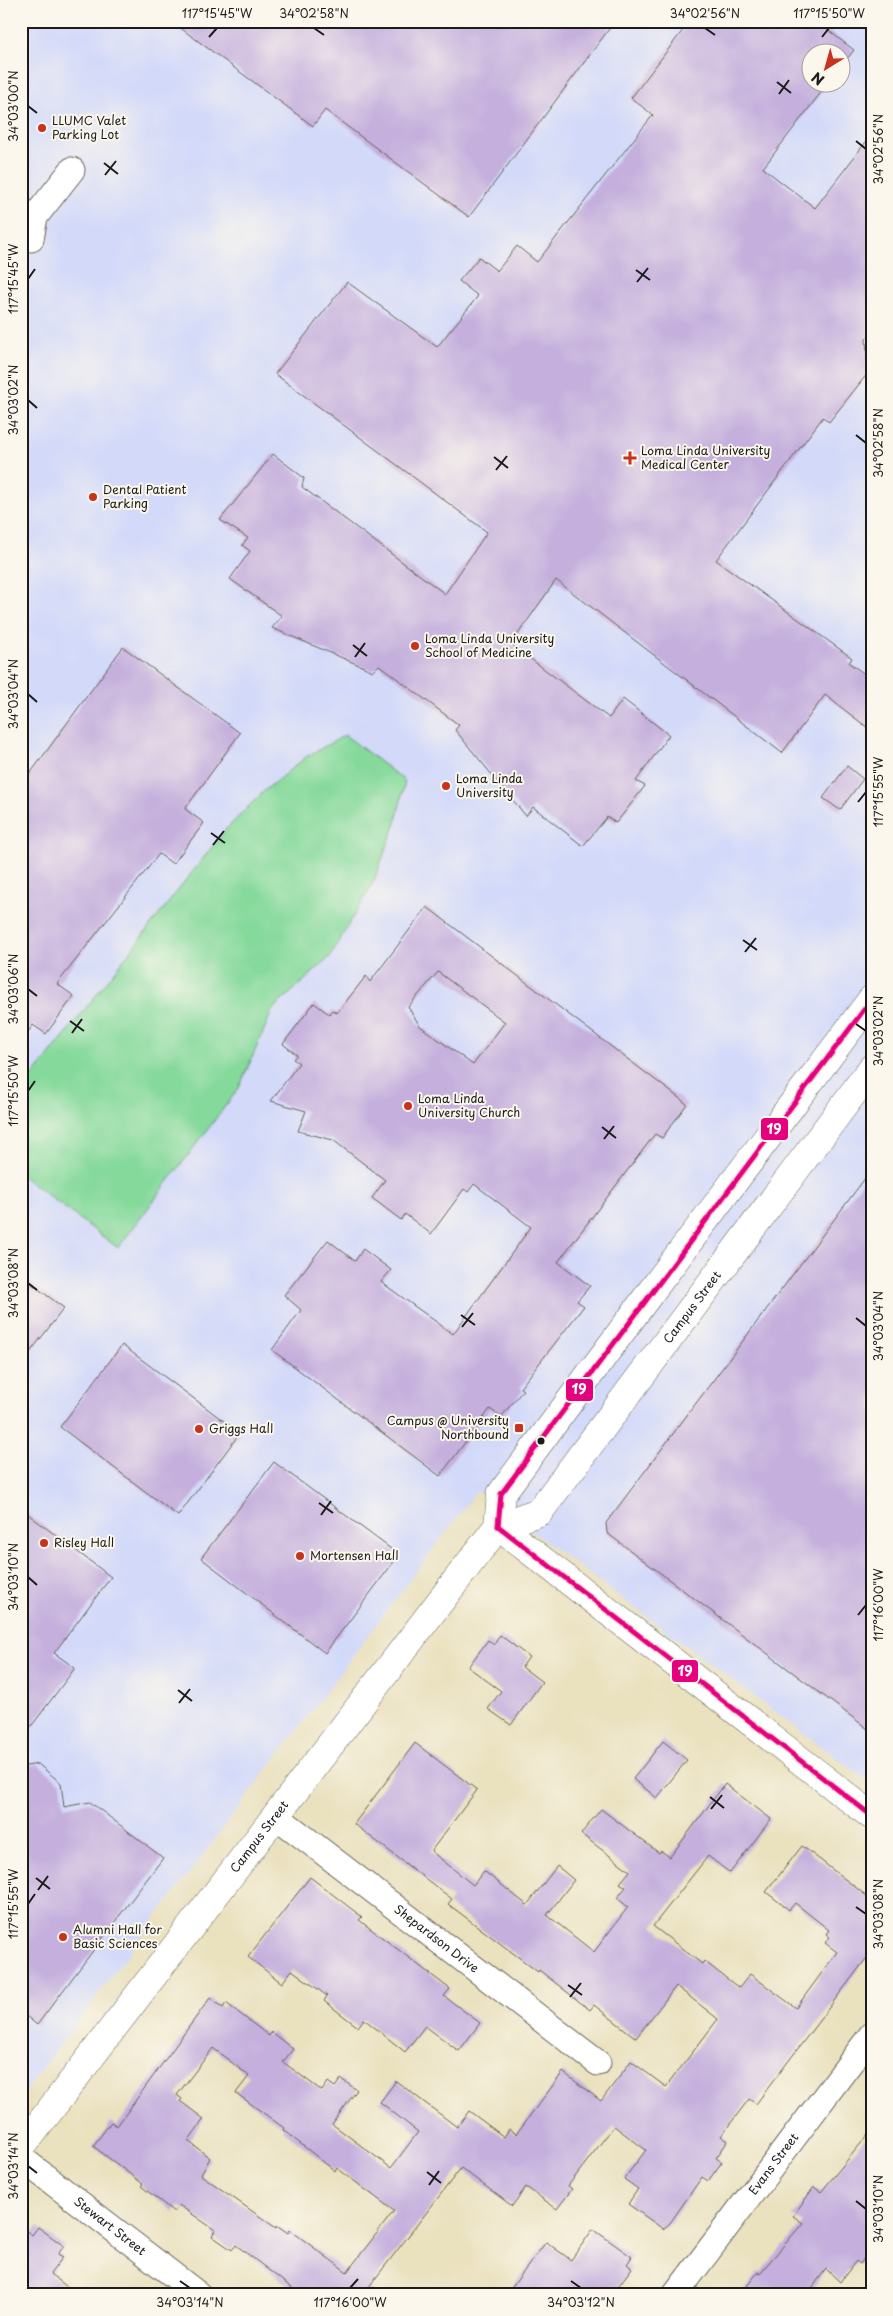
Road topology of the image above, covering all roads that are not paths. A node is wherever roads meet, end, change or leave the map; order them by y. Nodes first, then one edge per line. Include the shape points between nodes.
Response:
1 (72, 170) dead end
2 (24, 241) edge
3 (872, 999) edge
4 (872, 1068) edge
5 (498, 1526) junction
6 (276, 1816) junction
7 (872, 1816) edge
8 (872, 2034) edge
9 (598, 2063) dead end
10 (21, 2148) edge
11 (21, 2158) edge
12 (199, 2295) edge
13 (675, 2295) edge

1 - 2 street via 35,216
3 - 5 street via 501,1494
4 - 5 street, Campus Street via 539,1512
5 - 6 street, Campus Street
5 - 7 street
6 - 9 street, Shepardson Drive
6 - 10 street, Campus Street
8 - 13 street, Evans Street
11 - 12 street, Stewart Street

